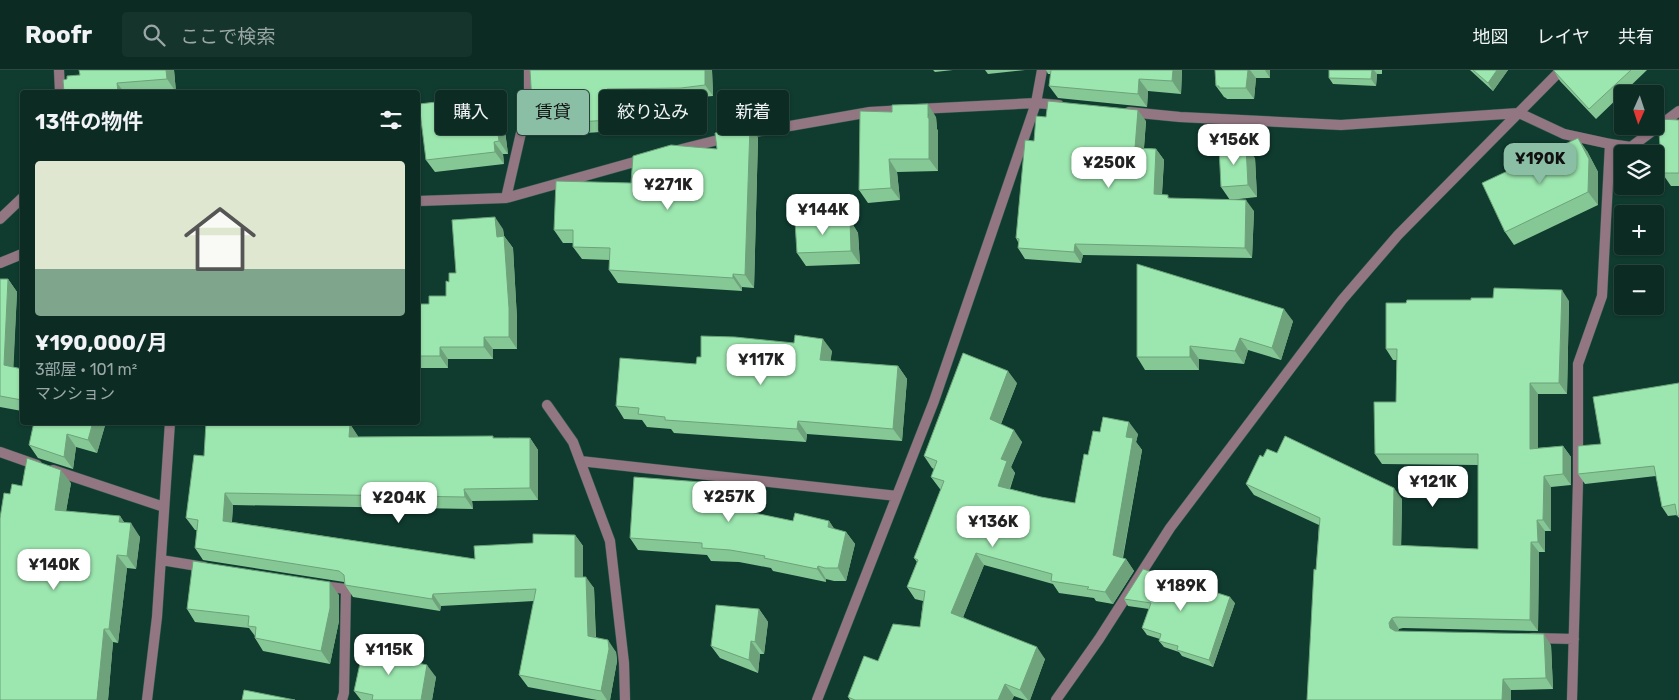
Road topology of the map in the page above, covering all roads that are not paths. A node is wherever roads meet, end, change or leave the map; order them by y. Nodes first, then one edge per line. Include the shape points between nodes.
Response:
1 (59, 70) edge
2 (529, 70) edge
3 (1042, 70) edge
4 (1561, 70) edge
5 (60, 90) edge
6 (1036, 103) junction
7 (1074, 107) edge
8 (1122, 111) edge
9 (1679, 111) edge
10 (1519, 113) junction
11 (1610, 144) junction
12 (506, 198) junction
13 (20, 200) edge
14 (420, 201) edge
15 (0, 219) edge
16 (20, 255) edge
17 (0, 263) edge
18 (546, 405) dead end
19 (170, 425) edge
20 (0, 452) edge
21 (580, 460) junction
22 (897, 496) junction
23 (164, 508) junction
24 (161, 560) junction
25 (210, 568) edge
26 (307, 583) edge
27 (1526, 638) edge
28 (1574, 638) junction
29 (147, 700) edge
30 (342, 700) edge
31 (624, 700) edge
32 (817, 700) edge
33 (1056, 700) edge
34 (1572, 700) edge

1 - 5 street
2 - 12 street via 529,98
3 - 6 street
4 - 10 street
6 - 7 street
6 - 12 street via 870,112 738,135
6 - 22 street via 934,401
8 - 10 street via 1341,126
9 - 11 street via 1631,147
10 - 11 street via 1564,134
10 - 33 street via 1398,235 1342,300 1170,528
11 - 28 street via 1602,296 1578,364
12 - 14 street
13 - 15 street
16 - 17 street
18 - 21 street via 572,442
19 - 23 street
20 - 23 street
21 - 22 street
21 - 31 street via 610,541 624,663
22 - 32 street
23 - 24 street
24 - 25 street
24 - 29 street
26 - 30 street via 346,589
27 - 28 street
28 - 34 street

